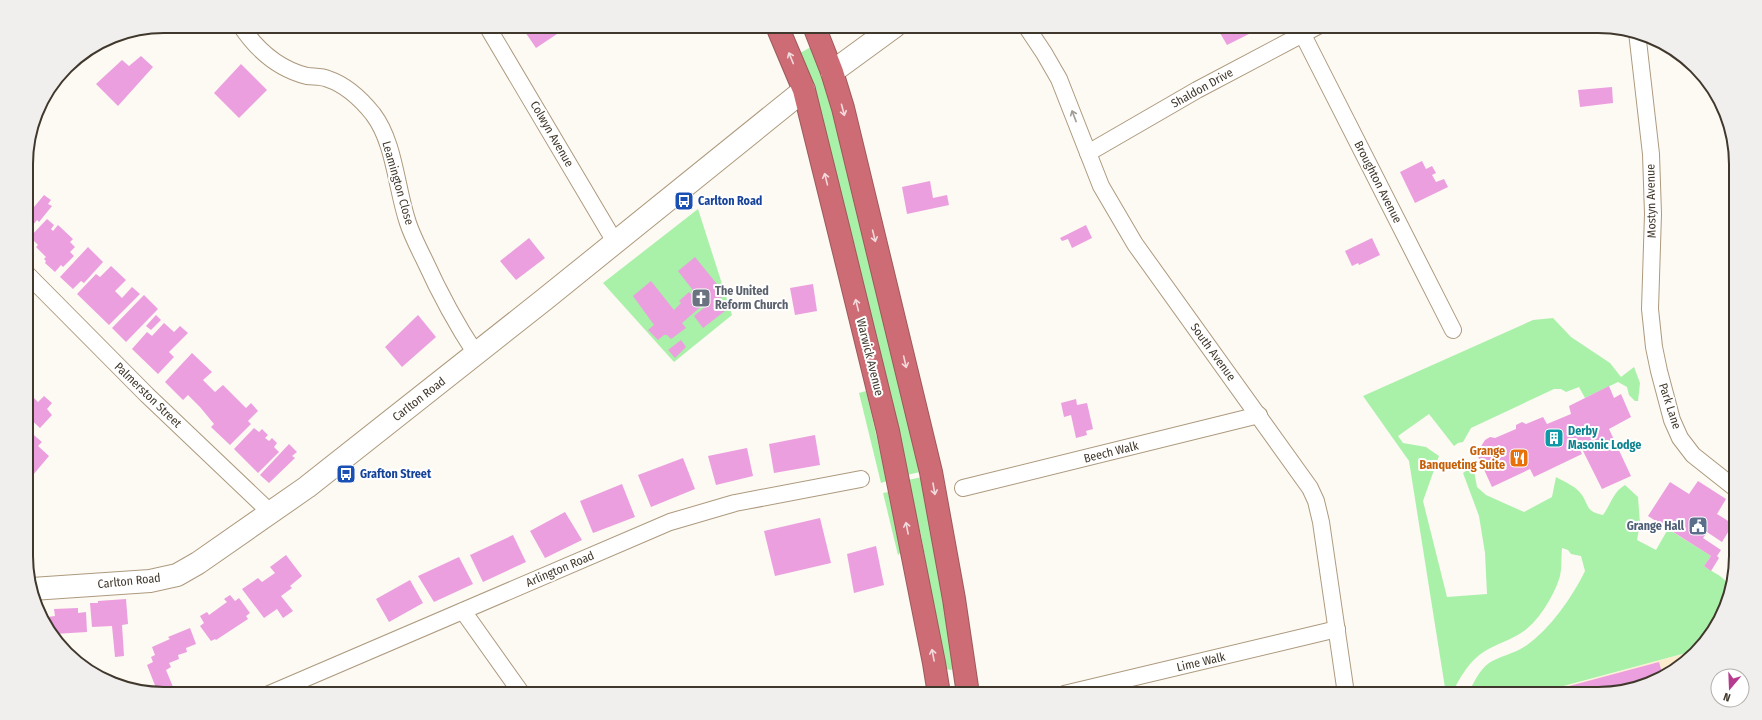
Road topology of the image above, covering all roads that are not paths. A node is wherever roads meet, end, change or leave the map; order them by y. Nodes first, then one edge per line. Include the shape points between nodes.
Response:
1 (247, 33) edge
2 (491, 33) edge
3 (781, 33) edge
4 (817, 33) edge
5 (885, 33) edge
6 (1031, 33) edge
7 (1302, 33) joint
8 (1638, 39) edge
9 (832, 72) junction
10 (804, 90) junction
11 (1088, 153) junction
12 (615, 242) junction
13 (33, 280) edge
14 (1454, 330) dead end
15 (476, 354) junction
16 (1659, 371) joint
17 (1259, 415) junction
18 (861, 479) dead end
19 (1729, 483) edge
20 (963, 488) dead end
21 (271, 514) junction
22 (38, 589) edge
23 (462, 611) junction
24 (1337, 630) junction
25 (285, 687) edge
26 (517, 687) edge
27 (937, 687) edge
28 (967, 687) edge
29 (1094, 687) edge
30 (1345, 687) edge

1 - 15 street, Leamington Close via 273,61 308,76 328,78 337,82 373,114 388,143 408,223 450,313
2 - 12 street, Colwyn Avenue
10 -> 3 highway, Warwick Avenue
4 - 9 highway
5 - 9 street
11 -> 6 street, South Avenue via 1059,79
7 - 11 street, Shaldon Drive
7 - 14 street, Broughton Avenue
8 - 16 street, Mostyn Avenue via 1651,154 1653,214 1650,309
9 -> 28 highway via 849,131 931,472
10 - 12 street, Carlton Road
27 -> 10 highway, Warwick Avenue via 888,431
11 - 17 street, South Avenue via 1106,196 1134,244
12 - 15 street, Carlton Road
13 - 21 street, Palmerston Street via 147,395
15 - 21 street, Carlton Road
16 - 19 street, Park Lane via 1672,420 1680,438 1693,455
17 - 20 street, Beech Walk
17 - 24 street, South Avenue via 1310,488 1316,501
18 - 23 street, Arlington Road via 696,513
21 - 22 street, Carlton Road via 177,575 150,581
23 - 25 street, Arlington Road
23 - 26 street
24 - 29 street, Lime Walk
24 - 30 street, South Avenue

